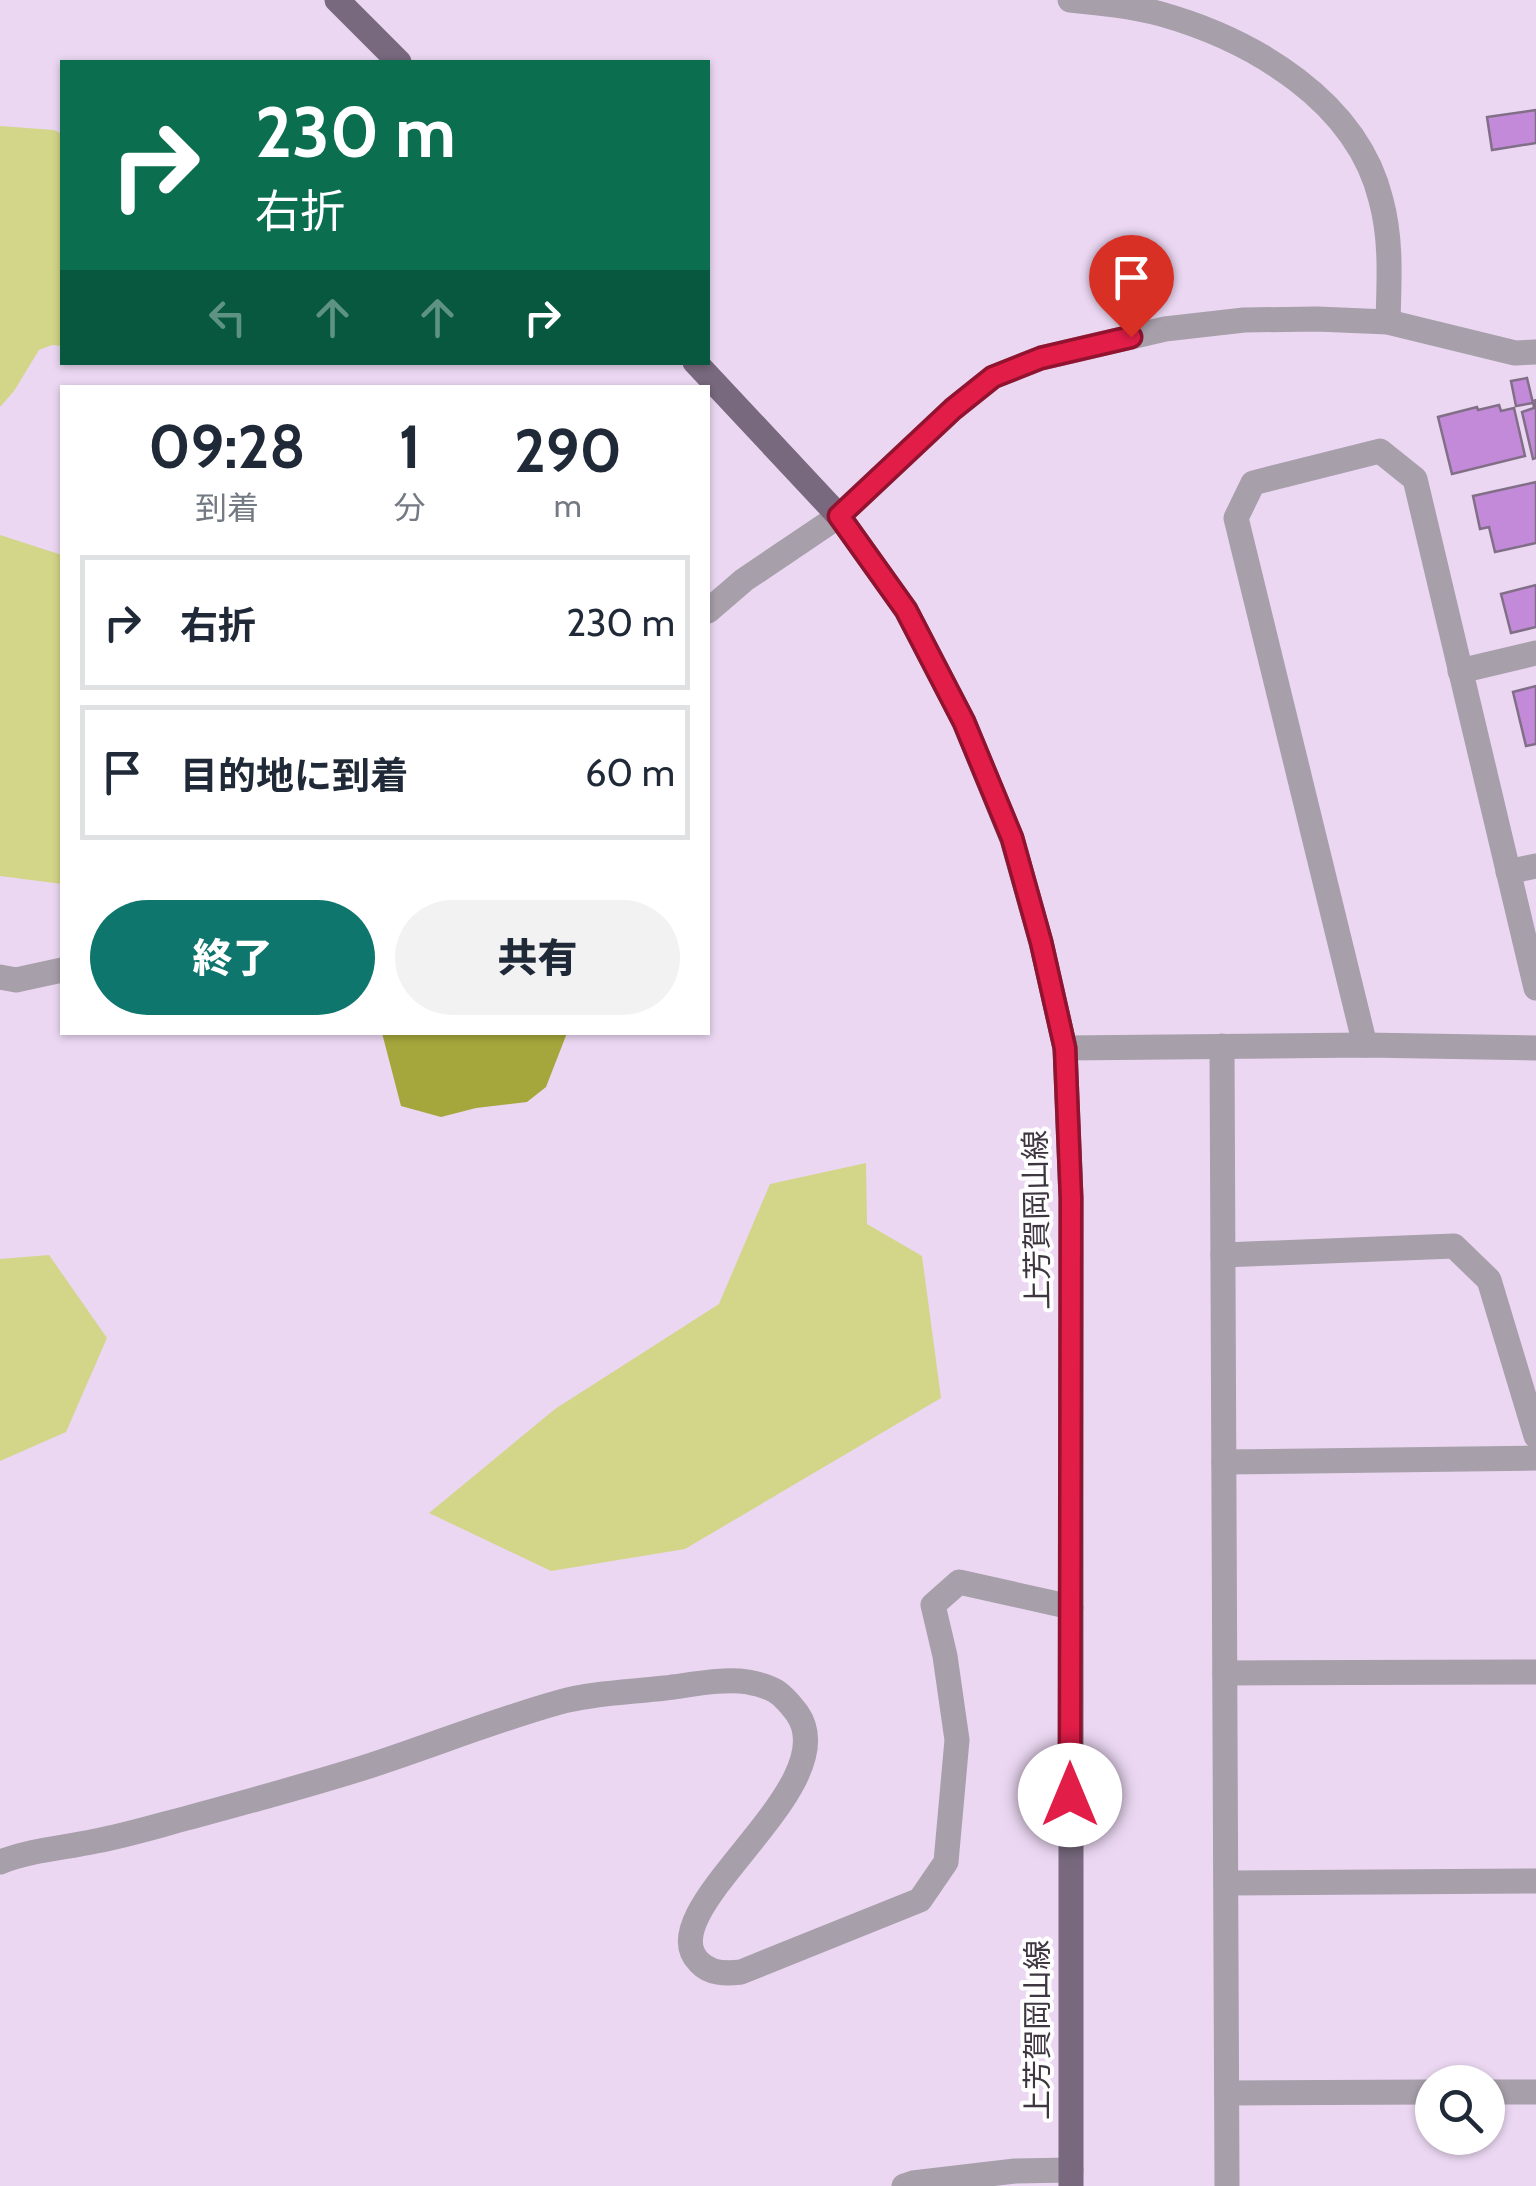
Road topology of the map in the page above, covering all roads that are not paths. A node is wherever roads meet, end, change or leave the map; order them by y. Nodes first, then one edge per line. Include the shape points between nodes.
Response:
1 (336, 0) edge
2 (1070, 0) edge
3 (397, 60) edge
4 (1388, 322) junction
5 (1536, 352) edge
6 (698, 365) edge
7 (839, 516) junction
8 (710, 609) edge
9 (1536, 652) edge
10 (1460, 671) junction
11 (1536, 866) edge
12 (1508, 872) junction
13 (60, 970) edge
14 (0, 977) edge
15 (1536, 988) edge
16 (1365, 1045) junction
17 (1222, 1046) junction
18 (1065, 1048) junction
19 (1536, 1048) edge
20 (1223, 1255) junction
21 (1536, 1436) edge
22 (1536, 1458) edge
23 (1224, 1462) junction
24 (1070, 1607) junction
25 (1536, 1672) edge
26 (1225, 1673) junction
27 (0, 1862) edge
28 (1536, 1881) edge
29 (1226, 1882) junction
30 (1415, 2092) edge
31 (1505, 2092) edge
32 (1536, 2092) edge
33 (1227, 2094) junction
34 (1071, 2178) edge
35 (904, 2186) edge
36 (1228, 2186) edge

1 - 3 main road
2 - 4 street via 1162,14 1216,33 1314,93 1368,160 1381,198 1390,245
4 - 5 street via 1515,354
4 - 7 street via 1244,320 1041,358 993,377
6 - 7 main road, 上芳賀岡山線
7 - 8 street
7 - 18 main road, 上芳賀岡山線 via 906,610 964,722 1012,838
9 - 10 street
10 - 12 street
10 - 16 street via 1415,479 1380,451 1252,483 1236,518
11 - 12 street
12 - 15 street
13 - 14 street
16 - 17 street
16 - 19 street
17 - 18 street
17 - 20 street
18 - 24 main road, 上芳賀岡山線
20 - 21 street via 1454,1246 1489,1280
20 - 23 street
22 - 23 street
23 - 26 street
24 - 27 street via 959,1582 934,1605 957,1740 946,1862 920,1900 741,1972 718,1973 700,1964 691,1932 702,1907 790,1789 806,1738 780,1694 740,1681 564,1700 211,1812
24 - 34 main road, 上芳賀岡山線
25 - 26 street
26 - 29 street
28 - 29 street
29 - 33 street
30 - 33 street
31 - 32 street
33 - 36 street
34 - 35 street via 1015,2171

